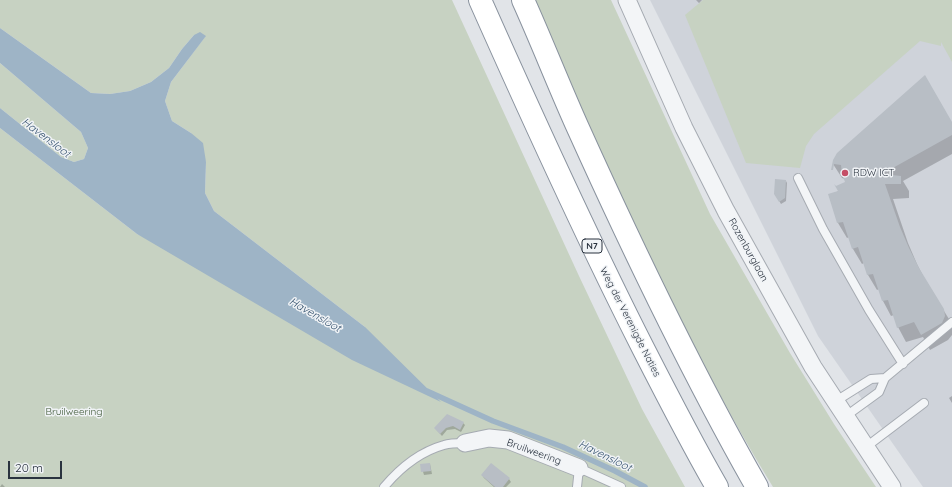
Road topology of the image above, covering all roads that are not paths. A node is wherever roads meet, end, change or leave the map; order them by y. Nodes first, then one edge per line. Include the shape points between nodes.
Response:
1 (480, 0) edge
2 (523, 0) edge
3 (627, 0) edge
4 (798, 178) dead end
5 (952, 322) edge
6 (903, 364) junction
7 (885, 378) junction
8 (836, 401) junction
9 (924, 403) dead end
10 (846, 416) junction
11 (466, 442) joint
12 (866, 447) junction
13 (579, 468) junction
14 (384, 487) edge
15 (577, 487) edge
16 (621, 487) edge
17 (717, 487) edge
18 (757, 487) edge
19 (892, 487) edge

1 - 17 highway, Weg der Verenigde Naties / N7 via 559,178 690,441
2 - 18 highway via 577,127 646,274 692,367
3 - 8 street, Rozenburglaan via 684,128 726,211 813,367
4 - 6 lane via 823,229
5 - 6 lane
6 - 7 lane
7 - 8 lane via 870,379
7 - 10 lane via 879,392
8 - 10 street, Rozenburglaan
9 - 12 lane
10 - 12 street, Rozenburglaan
11 - 13 street, Bruilweering via 489,438 508,440
11 - 14 lane, Bruilweering via 444,445 416,457 396,472
12 - 19 street, Rozenburglaan
13 - 15 lane
13 - 16 lane, Bruilweering

